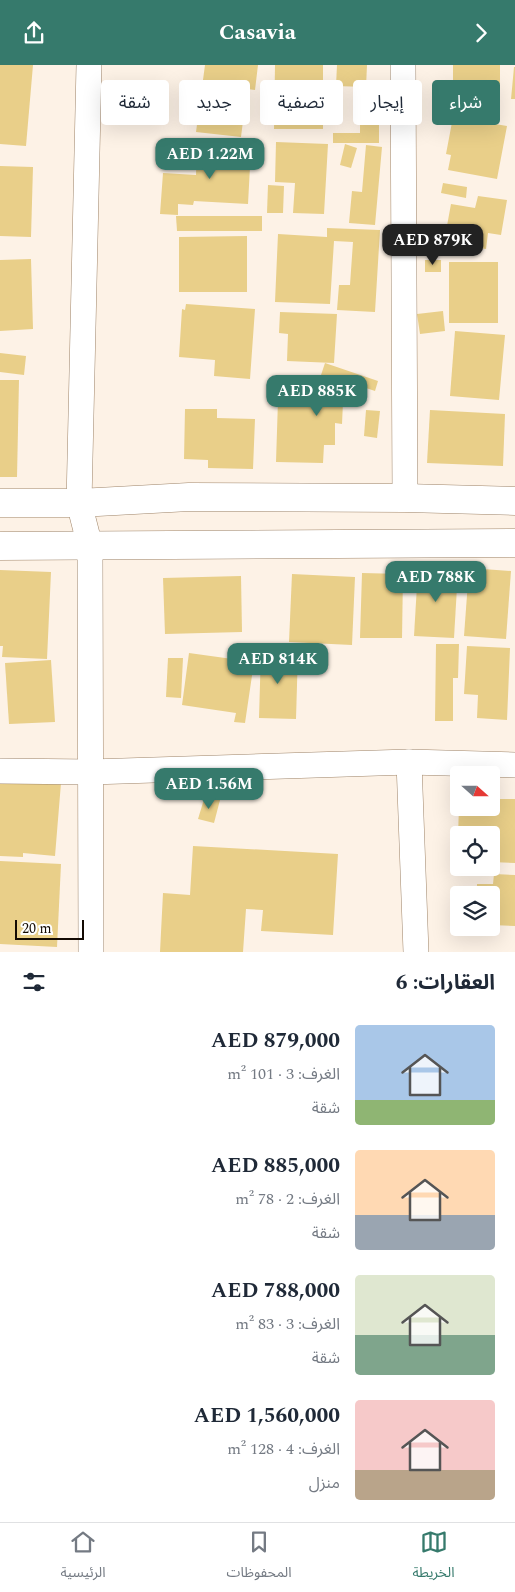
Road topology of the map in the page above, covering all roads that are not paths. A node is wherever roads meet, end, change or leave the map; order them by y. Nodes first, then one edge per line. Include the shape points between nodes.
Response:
1 (89, 65) edge
2 (403, 65) edge
3 (405, 498) junction
4 (515, 501) edge
5 (0, 503) edge
6 (79, 503) junction
7 (515, 543) edge
8 (0, 546) edge
9 (90, 546) junction
10 (409, 762) junction
11 (515, 765) edge
12 (0, 771) edge
13 (91, 772) junction
14 (91, 952) edge
15 (416, 952) edge

1 - 6 street
2 - 3 street
3 - 4 street
3 - 6 street via 189,497
5 - 6 street
6 - 9 street
7 - 9 street
8 - 9 street
9 - 13 street
10 - 11 street
10 - 13 street
10 - 15 street
12 - 13 street
13 - 14 street

